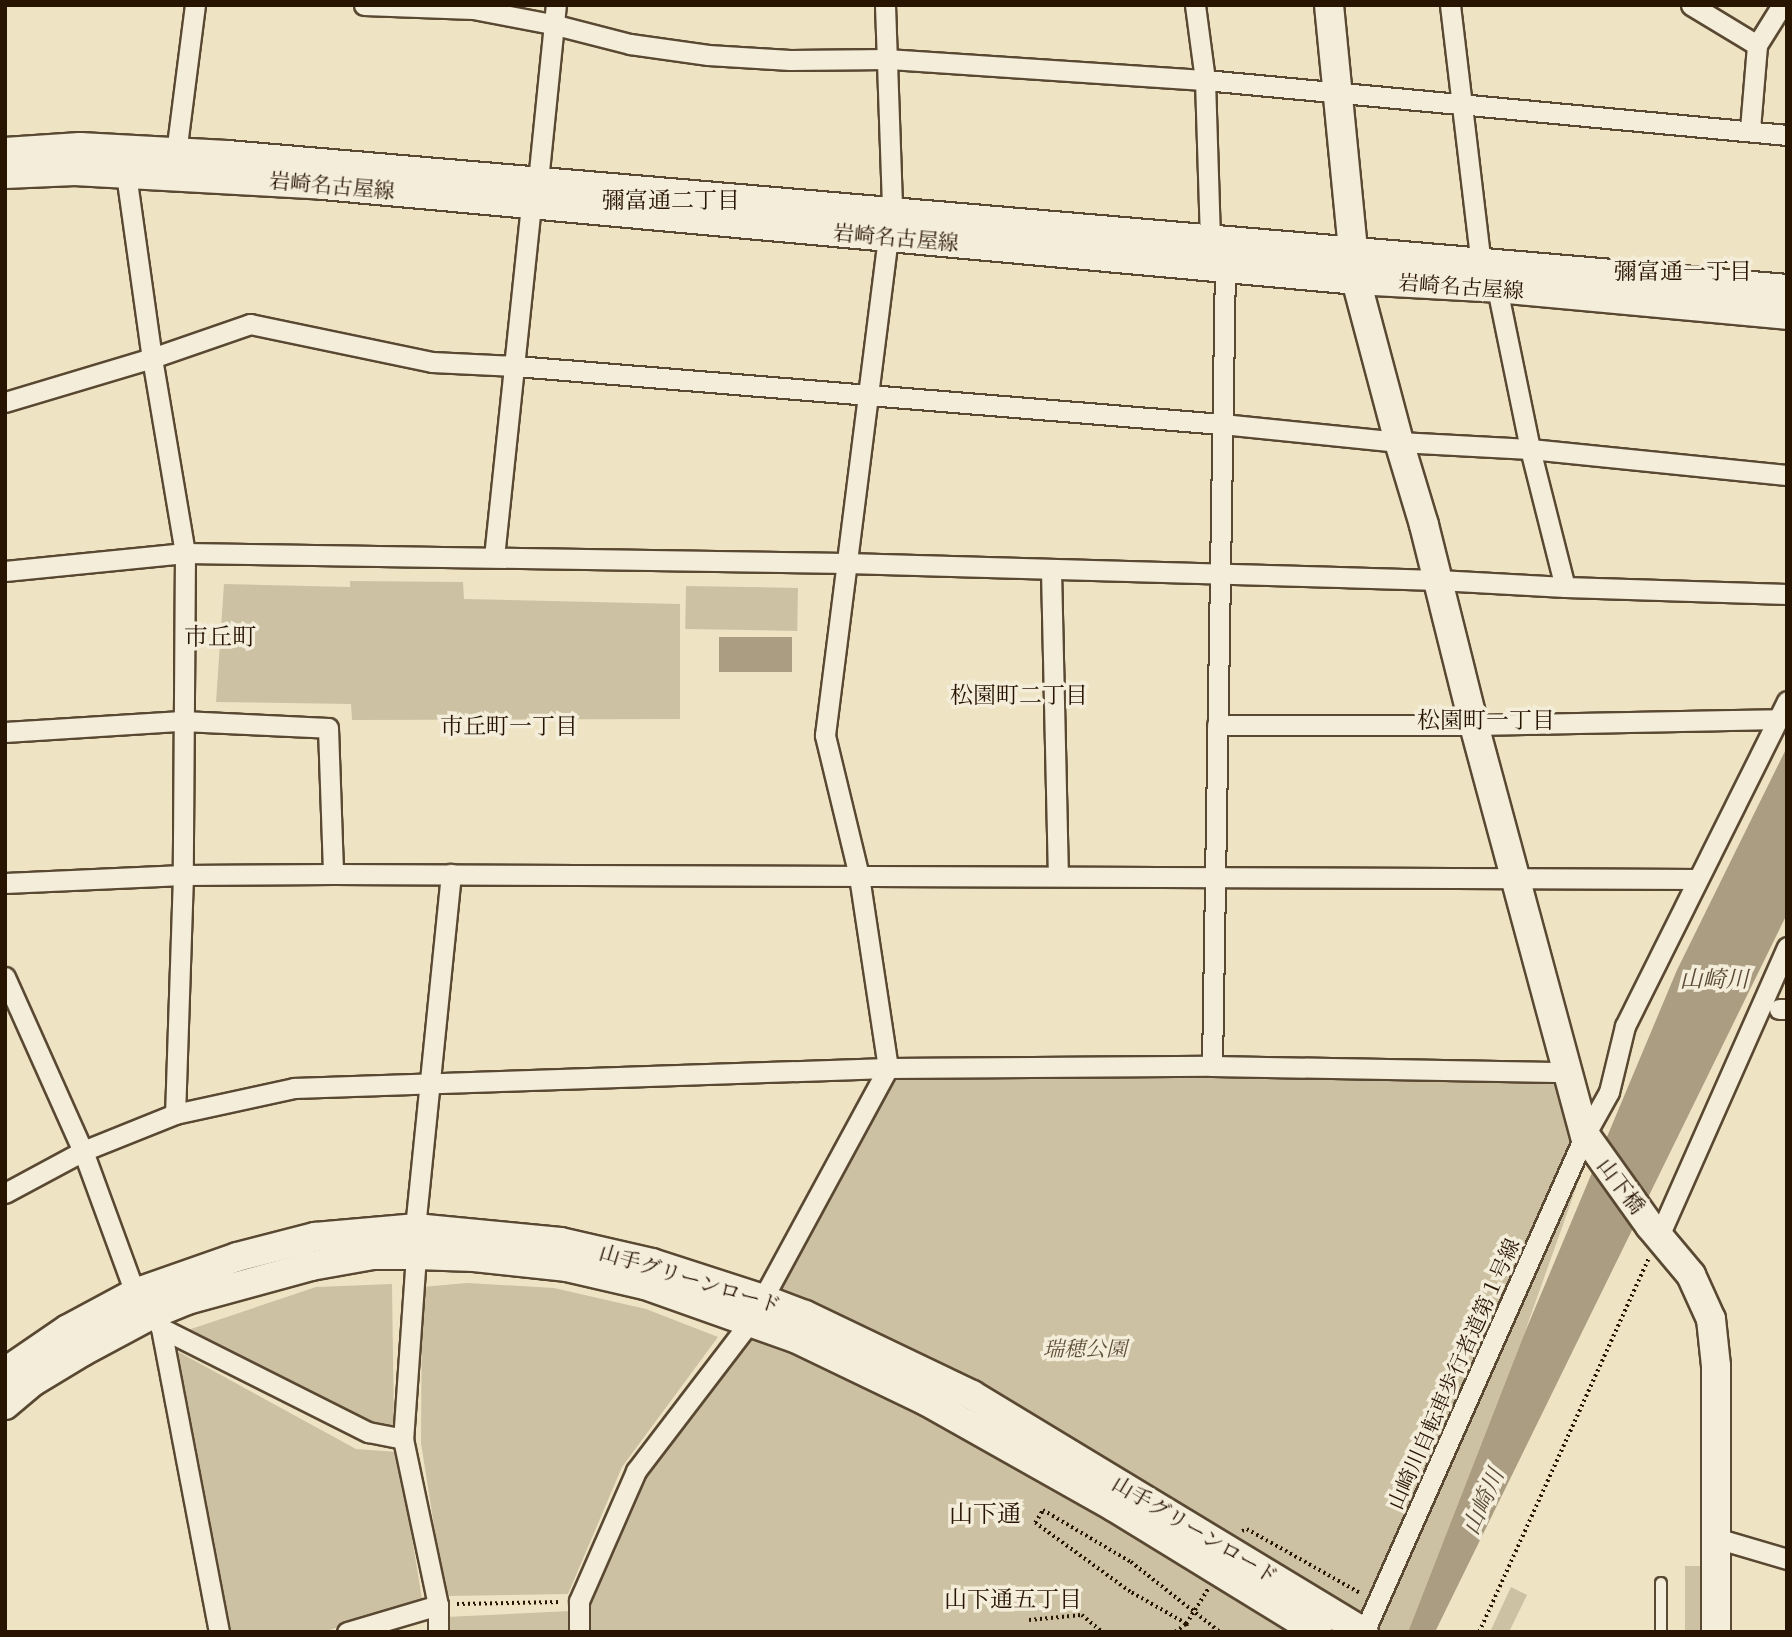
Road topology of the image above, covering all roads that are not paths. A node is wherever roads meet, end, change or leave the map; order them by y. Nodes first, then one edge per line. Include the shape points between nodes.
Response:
1 (195, 5) edge
2 (364, 5) edge
3 (885, 5) edge
4 (1195, 5) edge
5 (1329, 5) edge
6 (1450, 5) edge
7 (1691, 5) edge
8 (1782, 5) edge
9 (554, 15) edge
10 (1757, 45) junction
11 (888, 59) junction
12 (1205, 80) junction
13 (1338, 92) junction
14 (1461, 106) junction
15 (1750, 129) junction
16 (1787, 135) edge
17 (5, 152) edge
18 (176, 153) junction
19 (5, 174) edge
20 (126, 174) junction
21 (534, 193) junction
22 (890, 224) junction
23 (1210, 240) junction
24 (1481, 264) junction
25 (1355, 266) junction
26 (1225, 267) junction
27 (1497, 288) junction
28 (1787, 289) edge
29 (1787, 314) edge
30 (152, 358) junction
31 (516, 366) junction
32 (866, 394) junction
33 (5, 402) edge
34 (1222, 424) junction
35 (1399, 442) junction
36 (1530, 449) junction
37 (1787, 475) edge
38 (185, 553) junction
39 (494, 557) junction
40 (846, 563) junction
41 (1051, 570) junction
42 (5, 572) edge
43 (1220, 576) junction
44 (1438, 580) junction
45 (1565, 587) junction
46 (1787, 594) edge
47 (1783, 710) edge
48 (182, 721) junction
49 (1217, 725) junction
50 (1474, 725) junction
51 (5, 732) edge
52 (333, 874) junction
53 (450, 874) junction
54 (183, 875) junction
55 (859, 876) junction
56 (1058, 876) junction
57 (1215, 877) junction
58 (1515, 878) junction
59 (1697, 879) junction
60 (5, 883) edge
61 (1787, 947) edge
62 (5, 977) edge
63 (1212, 1066) junction
64 (888, 1068) junction
65 (1569, 1072) junction
66 (429, 1083) junction
67 (175, 1114) junction
68 (1588, 1141) junction
69 (83, 1151) junction
70 (5, 1193) edge
71 (1655, 1231) junction
72 (416, 1241) junction
73 (757, 1310) junction
74 (150, 1312) junction
75 (9, 1364) edge
76 (5, 1405) edge
77 (403, 1439) junction
78 (1716, 1538) junction
79 (1787, 1559) edge
80 (1661, 1583) dead end
81 (438, 1605) junction
82 (219, 1632) edge
83 (347, 1632) edge
84 (438, 1632) edge
85 (579, 1632) edge
86 (1318, 1632) edge
87 (1364, 1632) edge
88 (1661, 1632) edge
89 (1716, 1632) edge

1 - 18 street
2 - 9 street
3 - 11 street
4 - 12 street
5 - 13 street
6 - 14 street
7 - 10 street
8 - 10 street
9 - 11 street via 630,44 708,55
9 - 21 street
10 - 15 street
11 - 12 street
11 - 22 street
12 - 13 street
12 - 23 street
13 - 14 street
13 - 25 street
14 - 15 street
14 - 24 street
15 - 16 street
17 - 18 street, 岩崎名古屋線 via 80,147
18 - 20 street
18 - 21 street, 岩崎名古屋線
19 - 20 street, 岩崎名古屋線
20 - 21 street, 岩崎名古屋線
20 - 30 street
21 - 22 street, 岩崎名古屋線
21 - 31 street
22 - 23 street, 岩崎名古屋線
22 - 26 street, 岩崎名古屋線
22 - 32 street
23 - 25 street, 岩崎名古屋線
24 - 25 street, 岩崎名古屋線
24 - 28 street, 岩崎名古屋線
25 - 26 street, 岩崎名古屋線
25 - 27 street, 岩崎名古屋線
25 - 35 street
26 - 34 street
27 - 29 street, 岩崎名古屋線
27 - 36 street
30 - 31 street via 250,324 432,362
30 - 33 street
30 - 38 street
31 - 32 street
31 - 39 street
32 - 34 street
32 - 40 street
34 - 35 street
34 - 43 street
35 - 36 street
35 - 44 street
36 - 37 street
36 - 45 street
38 - 39 street
38 - 42 street
38 - 48 street
39 - 40 street
40 - 41 street
40 - 55 street via 825,735
41 - 43 street
41 - 56 street
43 - 44 street
43 - 49 street
44 - 45 street
44 - 50 street
45 - 46 street
47 - 50 street
47 - 59 street, 山崎川自転車歩行者道第１号線
48 - 51 street
48 - 52 street via 328,728
48 - 54 street
49 - 50 street
49 - 57 street
50 - 58 street
52 - 53 street
52 - 54 street
53 - 55 street
53 - 66 street
54 - 60 street
54 - 67 street
55 - 56 street
55 - 64 street
56 - 57 street
57 - 58 street
57 - 63 street
58 - 59 street
58 - 65 street
59 - 68 street, 山崎川自転車歩行者道第１号線 via 1625,1026 1609,1092
61 - 71 street
62 - 69 street
63 - 64 street
63 - 65 street
64 - 66 street
64 - 73 street
65 - 68 street
66 - 67 street via 294,1088
66 - 72 street
67 - 69 street
68 - 71 street, 山下橋
68 - 87 street, 山崎川自転車歩行者道第１号線
69 - 70 street
69 - 74 street
71 - 78 street, 山下橋 via 1691,1275 1710,1319 1716,1366
72 - 73 street, 山手グリーンロード via 560,1242 652,1264
72 - 74 street, 山手グリーンロード via 315,1237 237,1257
72 - 77 street
73 - 85 street via 636,1471 579,1601
73 - 86 street, 山手グリーンロード via 795,1338 926,1401 1114,1507
73 - 87 street, 山手グリーンロード via 805,1315 972,1395
74 - 75 street, 山手グリーンロード via 68,1329
74 - 76 street, 山手グリーンロード via 34,1381
74 - 77 street via 368,1432
74 - 82 street
77 - 81 street
78 - 79 street
78 - 89 street, 山下橋
80 - 88 lane
81 - 83 street
81 - 84 street

